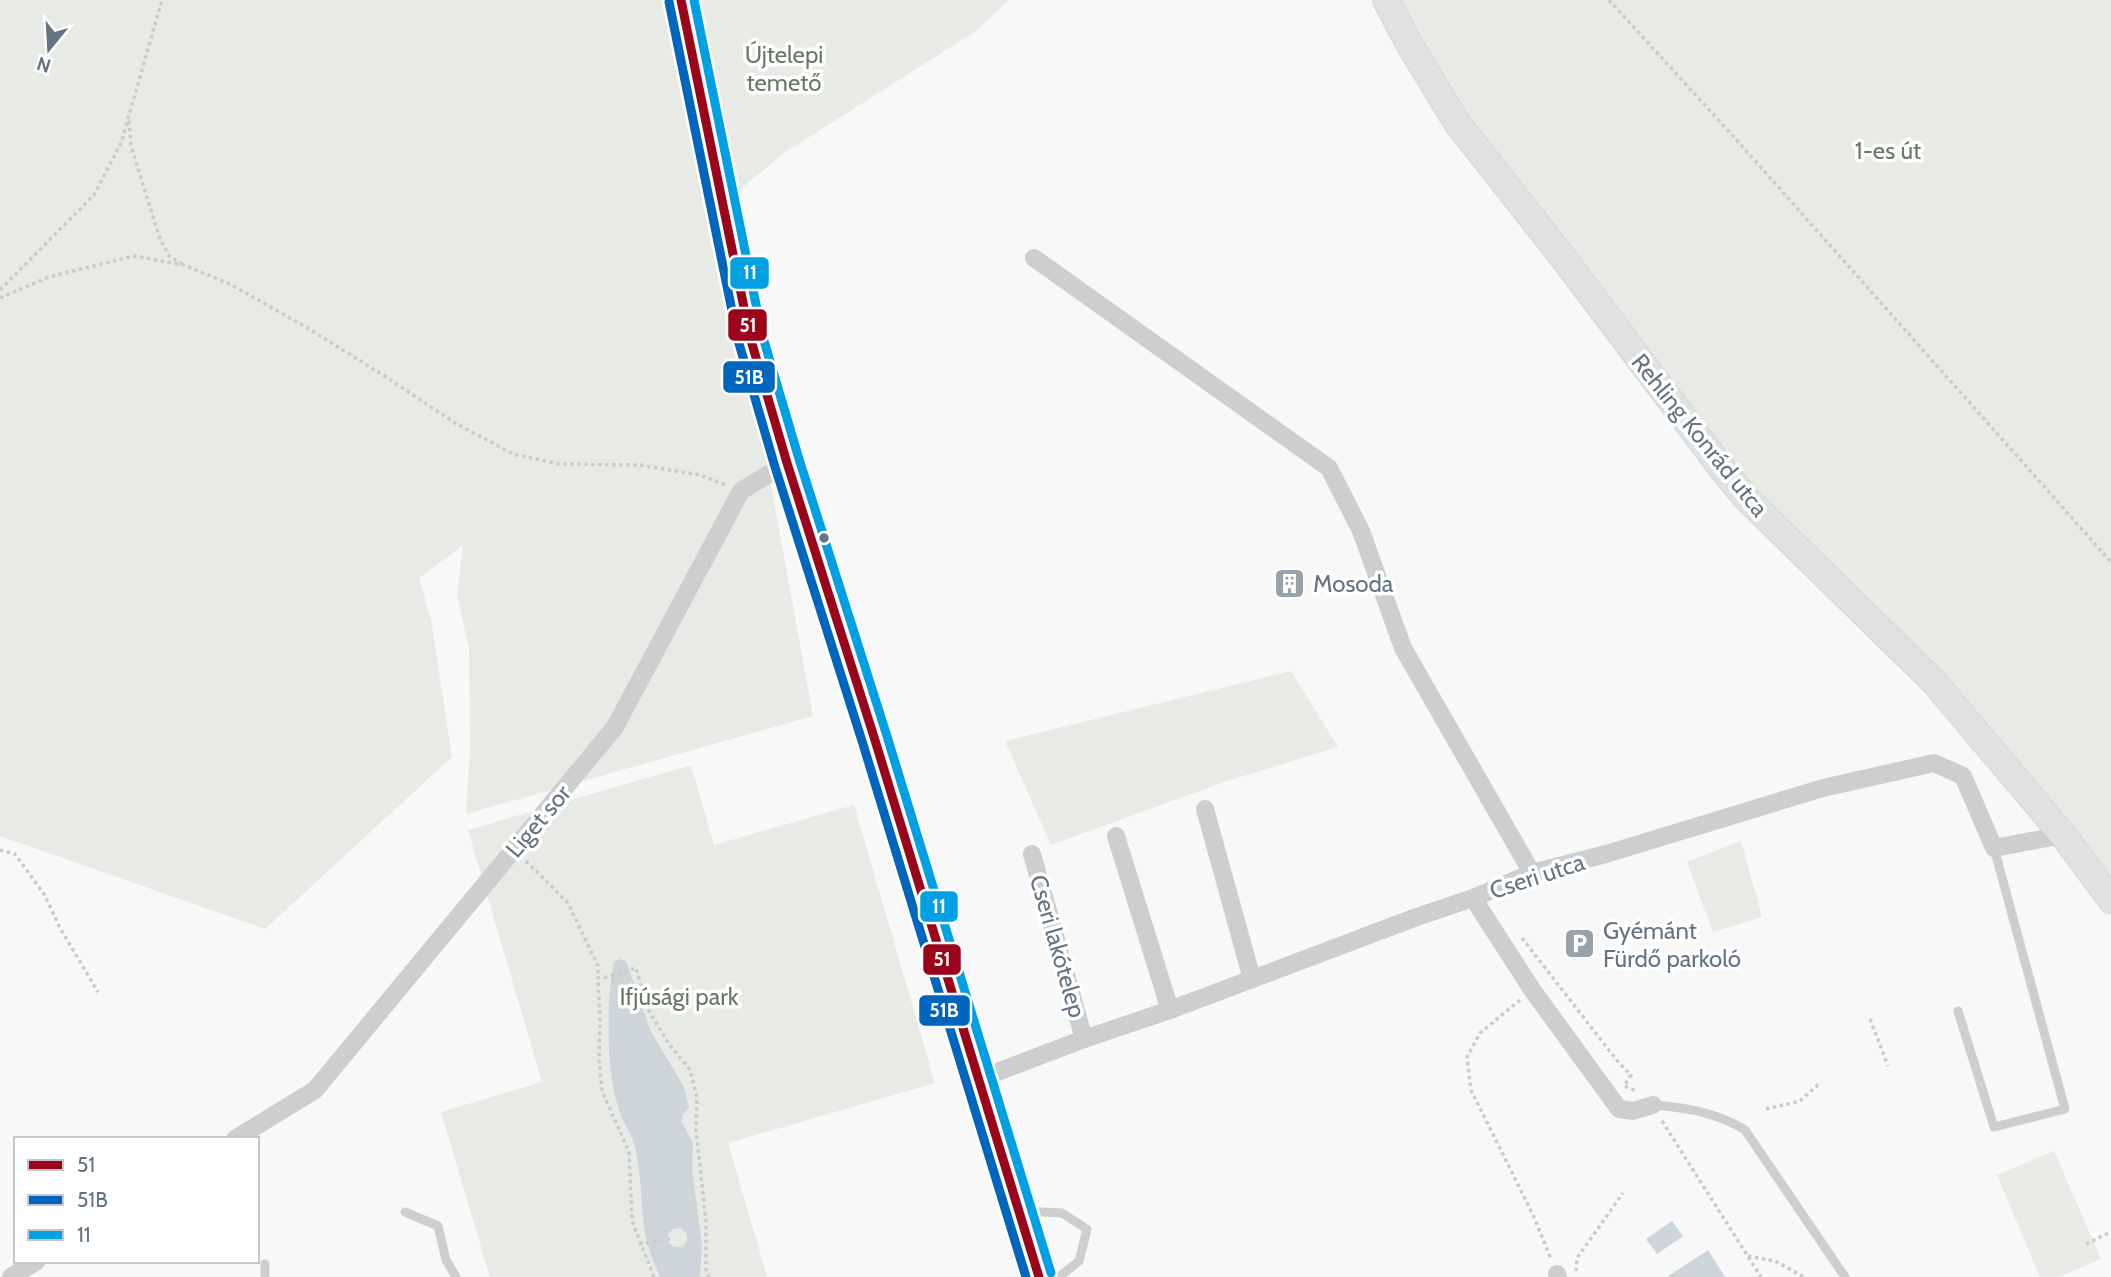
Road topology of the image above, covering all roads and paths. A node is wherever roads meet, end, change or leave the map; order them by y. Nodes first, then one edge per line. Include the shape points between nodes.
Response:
1 (162, 0) edge
2 (681, 0) edge
3 (1386, 0) edge
4 (1609, 0) edge
5 (129, 118) junction
6 (1034, 258) dead end
7 (184, 265) junction
8 (0, 290) edge
9 (0, 298) edge
10 (787, 463) junction
11 (741, 491) junction
12 (2111, 562) edge
13 (1205, 809) dead end
14 (2063, 835) junction
15 (1116, 836) dead end
16 (1994, 848) junction
17 (514, 849) junction
18 (0, 850) edge
19 (1032, 854) dead end
20 (1532, 873) junction
21 (1473, 898) junction
22 (2111, 900) edge
23 (1520, 935) dead end
24 (598, 978) junction
25 (1252, 979) junction
26 (1533, 991) junction
27 (98, 992) dead end
28 (1170, 1010) junction
29 (1958, 1011) dead end
30 (1870, 1019) dead end
31 (1084, 1039) junction
32 (1888, 1066) dead end
33 (979, 1079) junction
34 (1821, 1082) dead end
35 (1653, 1105) junction
36 (1766, 1109) dead end
37 (238, 1137) edge
38 (1623, 1194) dead end
39 (1019, 1211) junction
40 (405, 1212) dead end
41 (2111, 1232) edge
42 (671, 1239) dead end
43 (639, 1244) junction
44 (2086, 1244) dead end
45 (1748, 1256) junction
46 (34, 1263) edge
47 (265, 1264) dead end
48 (1564, 1276) edge
49 (11, 1277) edge
50 (265, 1277) edge
51 (456, 1277) edge
52 (654, 1277) edge
53 (709, 1277) edge
54 (1040, 1277) edge
55 (1059, 1277) edge
56 (1761, 1277) edge
57 (1804, 1277) edge
58 (1845, 1277) edge

1 - 5 path
2 - 10 street via 750,337
3 - 14 street, Rehling Konrád utca via 1457,123 1723,470 1934,682
4 - 12 path
5 - 7 path via 131,146 160,239 169,256
5 - 8 path via 94,195
6 - 20 street via 1329,468 1362,531 1403,648
7 - 9 path via 134,256 50,277
7 - 11 path via 230,284 304,326 455,423 513,454 560,464 640,465 700,475
10 - 11 street
10 - 33 street
11 - 17 street, Liget sor via 615,727
13 - 25 street
14 - 16 street
14 - 22 street, Rehling Konrád utca
15 - 28 street
16 - 20 street, Cseri utca via 1963,776 1934,763 1823,788
16 - 29 lane via 2066,1109 1994,1127
17 - 24 path via 568,903 598,966
17 - 37 street, Liget sor via 315,1090
18 - 27 path via 15,853 44,894
19 - 31 street, Cseri lakótelep
20 - 21 street, Cseri utca
21 - 25 street, Cseri utca
21 - 26 street
23 - 35 path via 1631,1075 1624,1086
24 - 43 path via 602,1091 629,1152 632,1221
24 - 53 path via 636,968 647,1008 690,1070 697,1097
25 - 28 street, Cseri utca
26 - 35 street via 1619,1109 1633,1111
26 - 48 path via 1480,1033 1467,1057 1471,1090
28 - 31 street, Cseri utca
30 - 32 path
31 - 33 street, Cseri utca
33 - 39 street
34 - 36 path via 1800,1101
35 - 45 path
35 - 58 lane via 1730,1120 1745,1130
38 - 48 path
39 - 54 street
39 - 55 lane via 1062,1213 1087,1229 1079,1261
40 - 51 lane via 438,1226 446,1260
41 - 44 path
42 - 43 path
43 - 52 path
45 - 56 path
45 - 57 path via 1775,1261
46 - 49 street
47 - 50 lane

